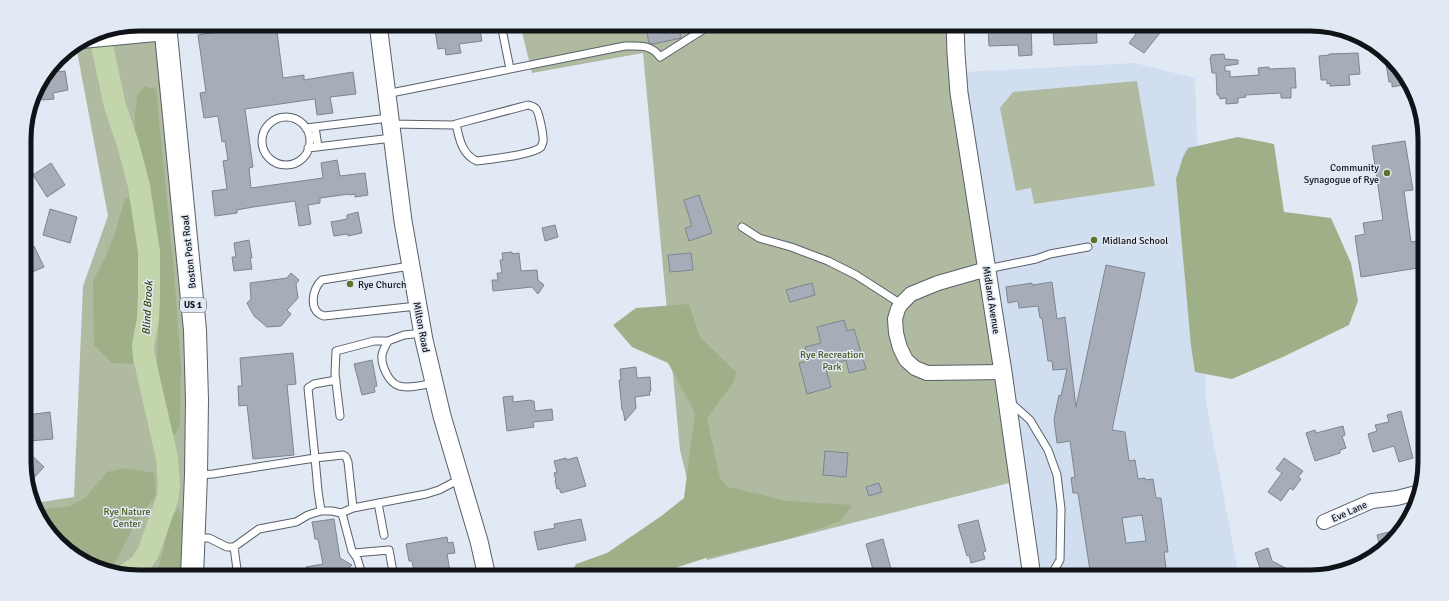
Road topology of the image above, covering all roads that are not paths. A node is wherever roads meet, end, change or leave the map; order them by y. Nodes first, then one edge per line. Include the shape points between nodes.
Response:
1 (154, 31) edge
2 (166, 31) edge
3 (379, 31) edge
4 (502, 31) edge
5 (701, 31) edge
6 (955, 31) edge
7 (98, 39) edge
8 (510, 69) junction
9 (386, 94) junction
10 (456, 124) junction
11 (315, 127) junction
12 (390, 127) junction
13 (306, 128) junction
14 (318, 147) junction
15 (308, 148) junction
16 (742, 227) dead end
17 (1088, 247) dead end
18 (410, 266) junction
19 (987, 269) junction
20 (901, 304) junction
21 (418, 306) junction
22 (423, 333) junction
23 (388, 341) junction
24 (1003, 372) junction
25 (336, 380) junction
26 (434, 383) junction
27 (1007, 399) junction
28 (340, 416) dead end
29 (315, 458) junction
30 (196, 475) junction
31 (460, 479) junction
32 (1413, 494) edge
33 (378, 503) junction
34 (353, 508) junction
35 (321, 510) junction
36 (341, 513) junction
37 (1324, 522) dead end
38 (384, 534) dead end
39 (194, 538) junction
40 (234, 547) junction
41 (354, 553) junction
42 (192, 570) edge
43 (237, 570) edge
44 (361, 570) edge
45 (393, 570) edge
46 (485, 570) edge
47 (1031, 570) edge
48 (1054, 570) edge

1 - 7 street
2 - 30 main road, Boston Post Road / US 1 via 195,330
3 - 9 street, Milton Road
4 - 8 lane
5 - 8 lane via 660,57 647,47 625,46
6 - 19 street, Midland Avenue via 959,93
8 - 9 lane
9 - 12 street, Milton Road
10 - 10 lane via 532,106 536,108 544,142 541,147 524,153 477,161 467,154 460,142
10 - 12 lane
11 - 12 lane
11 - 13 lane
11 - 14 lane
12 - 14 lane
12 - 18 street, Milton Road
13 - 15 lane via 310,138
13 - 15 lane via 295,119 280,118 267,127 262,142 268,156 274,161 288,165 302,158
14 - 15 lane
16 - 20 lane via 759,238 791,247 856,275
17 - 19 lane
18 - 21 street, Milton Road
18 - 21 lane via 322,280 316,286 313,300 315,311 324,316
19 - 20 street via 911,294
19 - 24 street, Midland Avenue
20 - 24 street via 895,319 896,333 906,360 915,368 927,373
21 - 22 street, Milton Road
22 - 23 lane via 404,335
22 - 26 street, Milton Road
23 - 25 lane via 374,341 336,351
23 - 26 lane via 382,354 383,366 392,382 400,386
24 - 27 street, Midland Avenue
25 - 28 lane
25 - 29 lane via 314,384 308,388
26 - 31 street, Milton Road
27 - 47 street, Midland Avenue
27 - 48 lane via 1030,420 1048,450 1057,475 1062,509 1060,560
29 - 30 lane
29 - 34 lane via 343,455 346,457
29 - 35 lane
30 - 39 main road, Boston Post Road / US 1
31 - 33 lane via 426,494
31 - 46 street, Milton Road
32 - 37 street, Eve Lane via 1372,501
33 - 34 lane
33 - 38 lane
34 - 36 lane
35 - 36 lane
35 - 40 lane via 296,522 259,529
36 - 41 lane
39 - 40 lane via 209,538 227,547
39 - 42 main road, Boston Post Road / US 1
40 - 43 lane
41 - 44 lane
41 - 45 lane via 389,550

